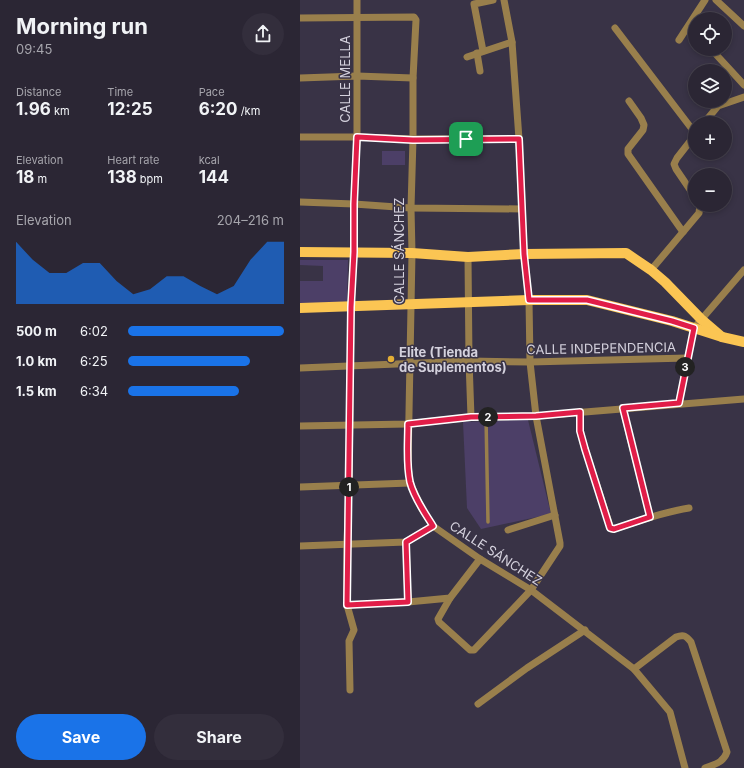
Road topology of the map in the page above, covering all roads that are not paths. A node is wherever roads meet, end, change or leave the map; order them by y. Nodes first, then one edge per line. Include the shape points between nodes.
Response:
1 (357, 0) edge
2 (493, 0) edge
3 (504, 0) edge
4 (705, 0) edge
5 (716, 0) edge
6 (698, 12) edge
7 (300, 18) edge
8 (358, 18) junction
9 (744, 26) edge
10 (688, 27) edge
11 (615, 28) dead end
12 (679, 40) dead end
13 (512, 42) junction
14 (480, 52) junction
15 (717, 56) edge
16 (467, 57) dead end
17 (480, 71) dead end
18 (357, 76) junction
19 (300, 78) edge
20 (413, 78) junction
21 (744, 85) edge
22 (744, 97) edge
23 (629, 101) dead end
24 (710, 116) edge
25 (688, 125) edge
26 (300, 137) edge
27 (357, 137) junction
28 (519, 139) junction
29 (413, 140) junction
30 (688, 143) edge
31 (688, 187) edge
32 (300, 202) edge
33 (354, 204) junction
34 (410, 208) junction
35 (522, 209) junction
36 (699, 212) edge
37 (683, 232) junction
38 (300, 252) edge
39 (354, 252) junction
40 (412, 253) junction
41 (524, 254) junction
42 (468, 257) junction
43 (651, 270) junction
44 (744, 270) edge
45 (529, 300) junction
46 (468, 302) junction
47 (411, 304) junction
48 (351, 307) junction
49 (300, 308) edge
50 (701, 319) junction
51 (694, 328) junction
52 (722, 337) junction
53 (744, 342) edge
54 (687, 358) junction
55 (469, 362) junction
56 (530, 362) junction
57 (409, 364) junction
58 (351, 367) junction
59 (300, 368) edge
60 (744, 399) edge
61 (679, 403) junction
62 (623, 408) junction
63 (580, 412) junction
64 (536, 416) junction
65 (471, 417) junction
66 (486, 417) junction
67 (349, 424) junction
68 (408, 424) junction
69 (300, 426) edge
70 (410, 483) junction
71 (350, 486) junction
72 (300, 487) edge
73 (689, 508) dead end
74 (555, 515) junction
75 (650, 517) junction
76 (488, 522) dead end
77 (433, 526) junction
78 (508, 530) dead end
79 (406, 542) junction
80 (347, 543) junction
81 (300, 546) edge
82 (480, 559) junction
83 (531, 590) junction
84 (450, 598) junction
85 (408, 602) junction
86 (347, 605) junction
87 (585, 630) junction
88 (634, 669) junction
89 (350, 690) dead end
90 (478, 704) dead end
91 (685, 768) edge
92 (705, 768) edge

1 - 8 street, CALLE MELLA
2 - 14 street via 474,4
3 - 13 street
4 - 6 street
5 - 9 street
7 - 8 street
8 - 18 street, CALLE MELLA
8 - 20 street, CALLE SÁNCHEZ via 415,18
10 - 12 street
11 - 25 street
13 - 14 street
13 - 28 street
14 - 16 street
14 - 17 street
15 - 21 street
18 - 19 street
18 - 20 street
18 - 27 street, CALLE MELLA
20 - 29 street, CALLE SÁNCHEZ
22 - 24 street via 718,106
23 - 37 street via 644,125 628,149 628,154
26 - 27 street
27 - 29 street
27 - 33 street, CALLE MELLA
28 - 29 street
28 - 35 street
29 - 34 street, CALLE SÁNCHEZ
30 - 31 street via 674,164
32 - 33 street
33 - 34 street
33 - 39 street, CALLE MELLA
34 - 35 street
34 - 40 street, CALLE SÁNCHEZ
35 - 41 street
36 - 37 street
37 - 43 street
38 - 39 main road
39 - 40 main road
39 - 48 street, CALLE MELLA
40 - 42 main road
40 - 47 street, CALLE SÁNCHEZ
41 - 42 main road
41 - 43 main road via 626,254
41 - 45 street
42 - 46 street
43 - 50 main road
44 - 50 street
45 - 46 main road
45 - 51 main road via 587,300
45 - 56 street
46 - 47 main road
46 - 55 street
47 - 48 main road
47 - 57 street, CALLE SÁNCHEZ
48 - 49 main road
48 - 58 street, CALLE MELLA
50 - 51 street
50 - 52 main road
51 - 52 main road
51 - 54 street
52 - 53 main road
54 - 56 street, CALLE INDEPENDENCIA
54 - 61 street
55 - 56 street, CALLE INDEPENDENCIA
55 - 57 street, CALLE INDEPENDENCIA
55 - 65 street
56 - 64 street
57 - 58 street, CALLE INDEPENDENCIA
57 - 68 street, CALLE SÁNCHEZ
58 - 59 street, CALLE INDEPENDENCIA
58 - 67 street, CALLE MELLA
60 - 61 street
61 - 62 street
62 - 63 street
62 - 75 street
63 - 64 street
63 - 75 street via 580,431 610,528 614,529
64 - 66 street
64 - 74 street
65 - 66 street
65 - 68 street
66 - 76 lane
67 - 68 street
67 - 69 street
67 - 71 street, CALLE MELLA
68 - 70 street, CALLE SÁNCHEZ
70 - 71 street
70 - 77 street, CALLE SÁNCHEZ
71 - 72 street
71 - 80 street, CALLE MELLA
73 - 75 street
74 - 78 street
74 - 83 street via 560,546
77 - 79 street
77 - 82 street, CALLE SÁNCHEZ
79 - 80 street
79 - 85 street
80 - 81 street
80 - 86 street, CALLE MELLA
82 - 83 street, CALLE SÁNCHEZ
82 - 84 street
83 - 84 street via 472,651 439,622 438,619
83 - 87 street, CALLE SÁNCHEZ
84 - 85 street
85 - 86 street
86 - 89 street, CALLE MELLA via 354,630 349,642
87 - 88 street, CALLE SÁNCHEZ
87 - 90 street via 526,668
88 - 91 street, CALLE SÁNCHEZ via 670,712
88 - 92 street via 676,637 686,636 692,642 727,752 721,762

